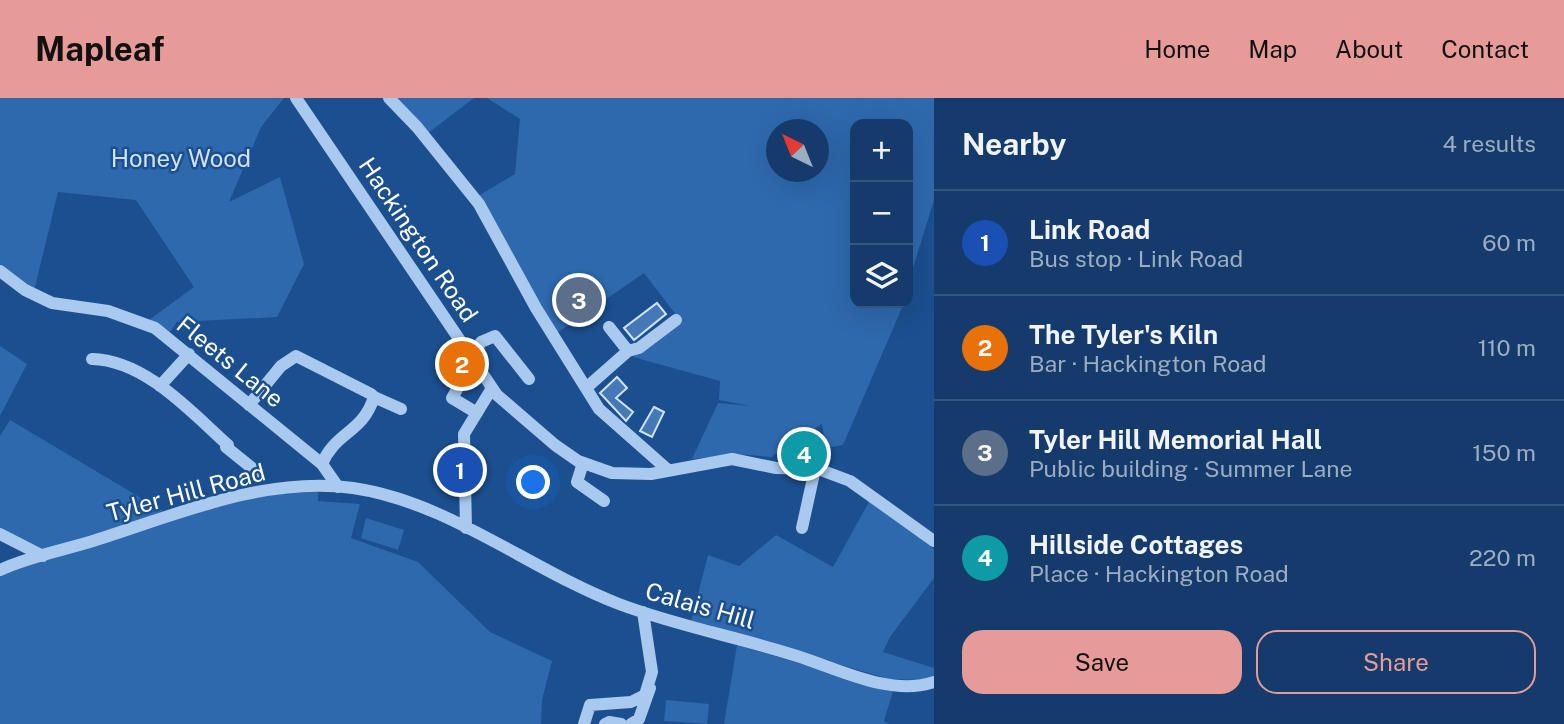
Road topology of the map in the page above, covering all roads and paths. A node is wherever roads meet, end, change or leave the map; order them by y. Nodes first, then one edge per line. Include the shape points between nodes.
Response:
1 (296, 98) edge
2 (389, 98) edge
3 (0, 271) edge
4 (676, 320) dead end
5 (609, 327) dead end
6 (628, 351) junction
7 (189, 354) junction
8 (472, 357) junction
9 (92, 359) dead end
10 (529, 379) dead end
11 (160, 386) junction
12 (459, 386) dead end
13 (492, 387) junction
14 (586, 388) junction
15 (374, 397) junction
16 (505, 403) junction
17 (249, 405) junction
18 (401, 409) dead end
19 (477, 413) junction
20 (583, 463) junction
21 (322, 464) junction
22 (817, 469) junction
23 (668, 470) junction
24 (257, 472) dead end
25 (338, 487) junction
26 (604, 501) dead end
27 (466, 528) junction
28 (803, 528) dead end
29 (0, 534) edge
30 (934, 541) edge
31 (43, 556) junction
32 (0, 570) edge
33 (643, 612) junction
34 (934, 682) edge
35 (651, 685) junction
36 (584, 724) edge
37 (606, 724) edge
38 (621, 724) edge
39 (631, 724) edge

1 - 8 street, Hackington Road
2 - 14 street via 468,187
3 - 7 street, Fleets Lane via 52,303 132,317
4 - 6 street
5 - 6 street
6 - 14 street
7 - 11 street
7 - 17 street, Fleets Lane
8 - 10 street via 481,342 495,336
8 - 13 street, Hackington Road
9 - 11 street via 110,359
11 - 24 street
12 - 19 street via 452,398
13 - 16 street, Hackington Road
13 - 19 street
14 - 23 street via 607,418
15 - 17 street via 357,384 296,356 281,366
15 - 18 street
15 - 21 street via 368,415 334,444
16 - 19 street
16 - 20 street, Hackington Road
17 - 21 street, Fleets Lane
19 - 27 street via 464,434 462,449
20 - 23 street, Hackington Road via 612,473
20 - 26 street via 577,482
21 - 25 street, Fleets Lane
22 - 23 street, Hackington Road via 776,468 732,459
22 - 28 street
22 - 30 street via 850,481
25 - 27 street, Tyler Hill Road via 389,496
25 - 31 street, Tyler Hill Road via 267,489
27 - 33 street, Calais Hill
29 - 31 street
31 - 32 street, Tyler Hill Road
33 - 34 street, Calais Hill via 893,685 917,688
33 - 35 street
35 - 36 street via 638,699 590,705
35 - 39 street via 639,719
37 - 38 street

